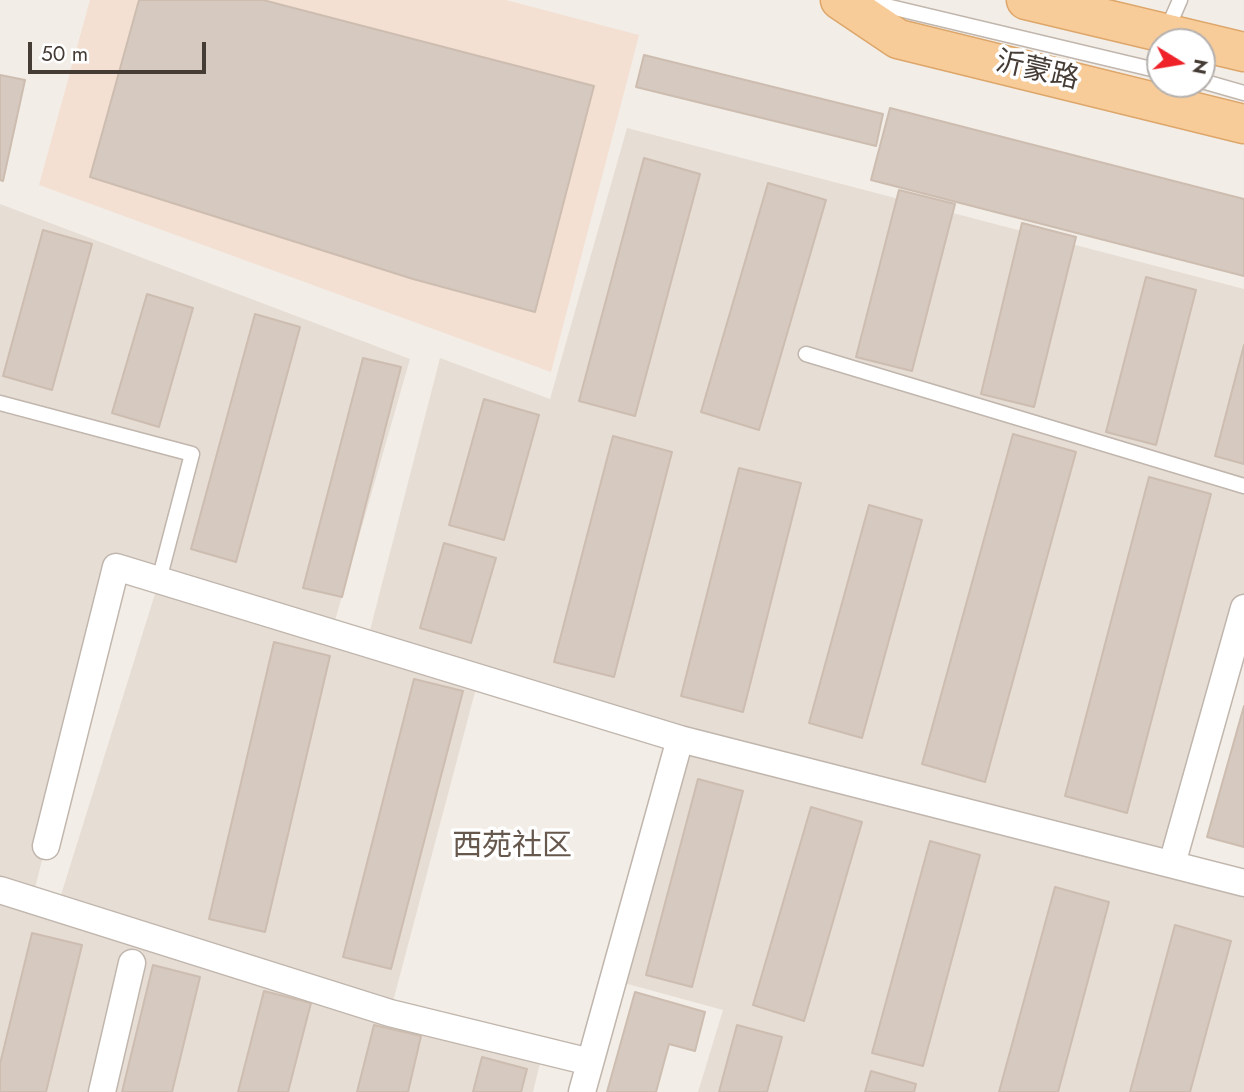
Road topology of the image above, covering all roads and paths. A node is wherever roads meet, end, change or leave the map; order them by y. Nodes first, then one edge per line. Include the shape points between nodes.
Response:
1 (840, 0) edge
2 (862, 0) edge
3 (1026, 0) edge
4 (1173, 17) edge
5 (1244, 52) edge
6 (1146, 68) edge
7 (1216, 85) edge
8 (1244, 93) edge
9 (1244, 124) edge
10 (806, 354) dead end
11 (0, 403) edge
12 (1244, 486) edge
13 (159, 580) junction
14 (1244, 608) edge
15 (680, 739) junction
16 (46, 846) dead end
17 (1172, 864) junction
18 (1244, 883) edge
19 (0, 890) edge
20 (132, 962) dead end
21 (590, 1062) junction
22 (102, 1092) edge
23 (582, 1092) edge

1 - 9 main road, 沂蒙路 via 898,39
2 - 6 lane
3 - 4 main road
4 - 5 main road
7 - 8 lane
10 - 12 lane
11 - 13 lane via 192,454
13 - 15 street
13 - 16 street via 116,567
14 - 17 street
15 - 17 street
15 - 21 street
17 - 18 street
19 - 21 street via 390,1013
20 - 22 street
21 - 23 street

